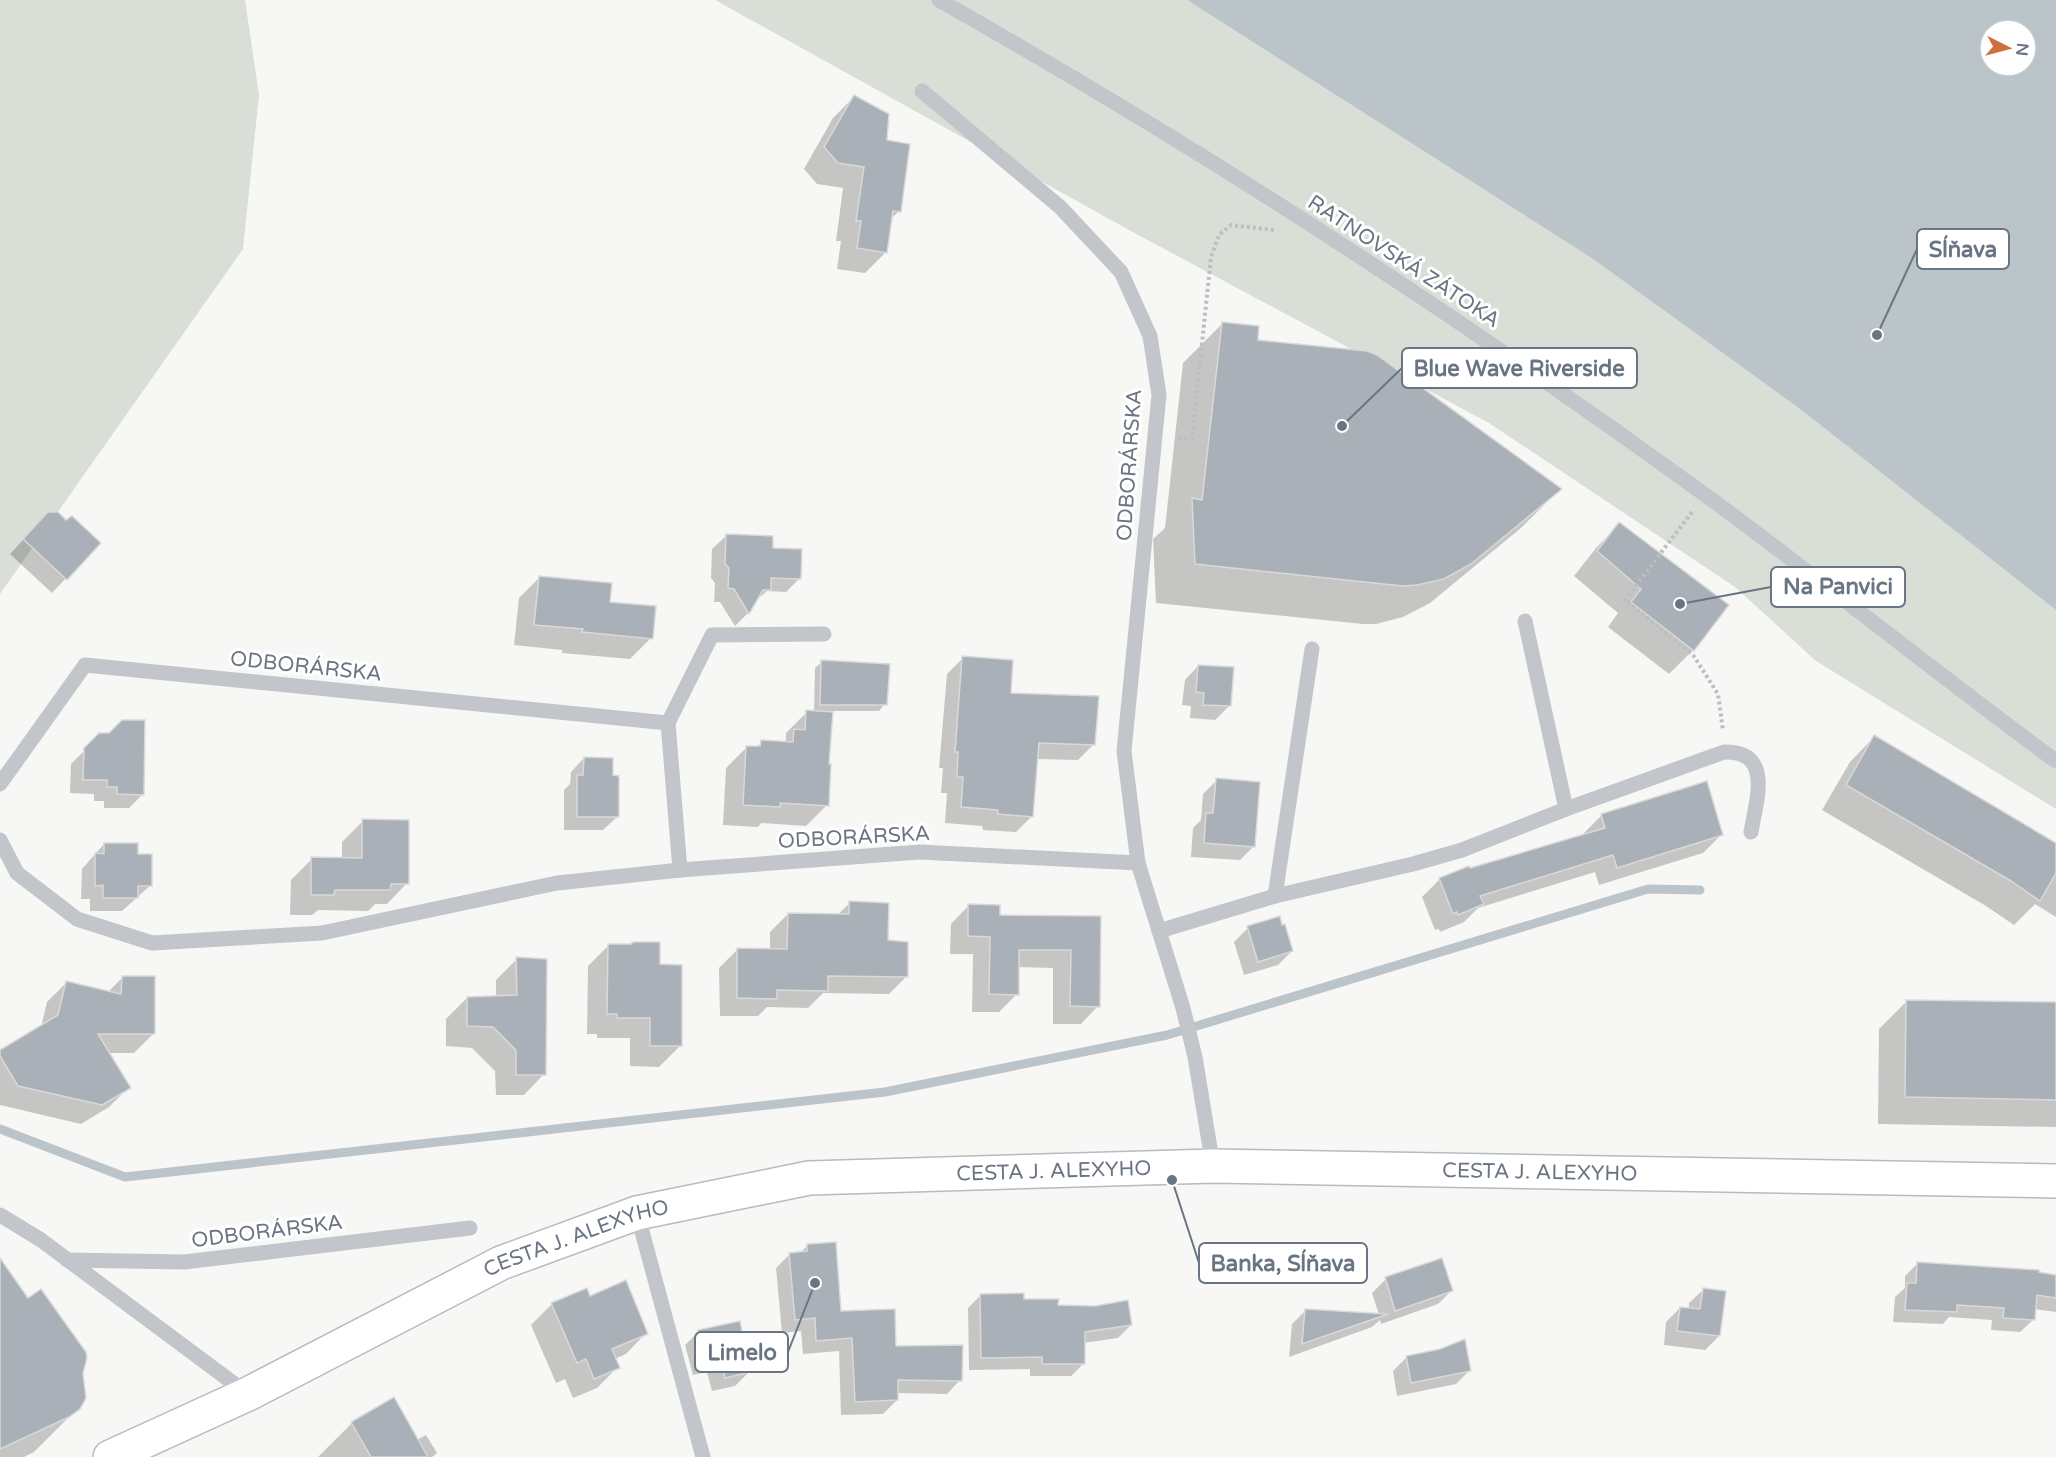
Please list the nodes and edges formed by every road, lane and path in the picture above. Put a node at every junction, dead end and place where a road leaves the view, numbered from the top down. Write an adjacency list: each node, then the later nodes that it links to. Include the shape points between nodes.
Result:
1 (939, 0): 5 (lane, RATNOVSKÁ ZÁTOKA, via 1215,162 1492,343)
2 (922, 91): 4 (lane, ODBORÁRSKA, via 1060,207 1121,272 1150,336 1159,395)
3 (1275, 231): 4 (path, via 1231,225 1219,235 1211,256 1192,439)
4 (1155, 436): 16 (lane, ODBORÁRSKA, via 1124,751)
5 (1705, 495): 10 (path, via 1626,600 1693,655 1718,694); 11 (lane, RATNOVSKÁ ZÁTOKA)
6 (1525, 621): 13 (lane)
7 (824, 634): 9 (lane, via 712,635)
8 (1312, 649): 18 (lane)
9 (668, 723): 12 (lane, ODBORÁRSKA, via 85,665); 17 (lane)
10 (1726, 752): 13 (lane); 14 (lane, via 1738,752 1757,768 1760,779)
11 (2056, 761)
12 (0, 784)
13 (1566, 809): 18 (lane, via 1413,864)
14 (1752, 832)
15 (0, 840): 17 (lane, ODBORÁRSKA, via 17,873 77,919 152,943 322,933 557,883)
16 (1138, 863): 17 (lane, ODBORÁRSKA, via 920,852); 19 (lane, ODBORÁRSKA)
17 (680, 870)
18 (1275, 896): 19 (lane)
19 (1159, 931): 20 (lane, ODBORÁRSKA, via 1195,1057)
20 (1213, 1166): 21 (main road, CESTA J. ALEXYHO); 22 (main road, CESTA J. ALEXYHO, via 810,1178)
21 (2056, 1182)
22 (637, 1213): 26 (main road, CESTA J. ALEXYHO, via 501,1263); 28 (lane)
23 (0, 1215): 25 (lane)
24 (470, 1228): 25 (lane, ODBORÁRSKA, via 184,1262)
25 (68, 1260): 26 (lane)
26 (248, 1394): 27 (main road, CESTA J. ALEXYHO)
27 (110, 1457)
28 (703, 1457)

